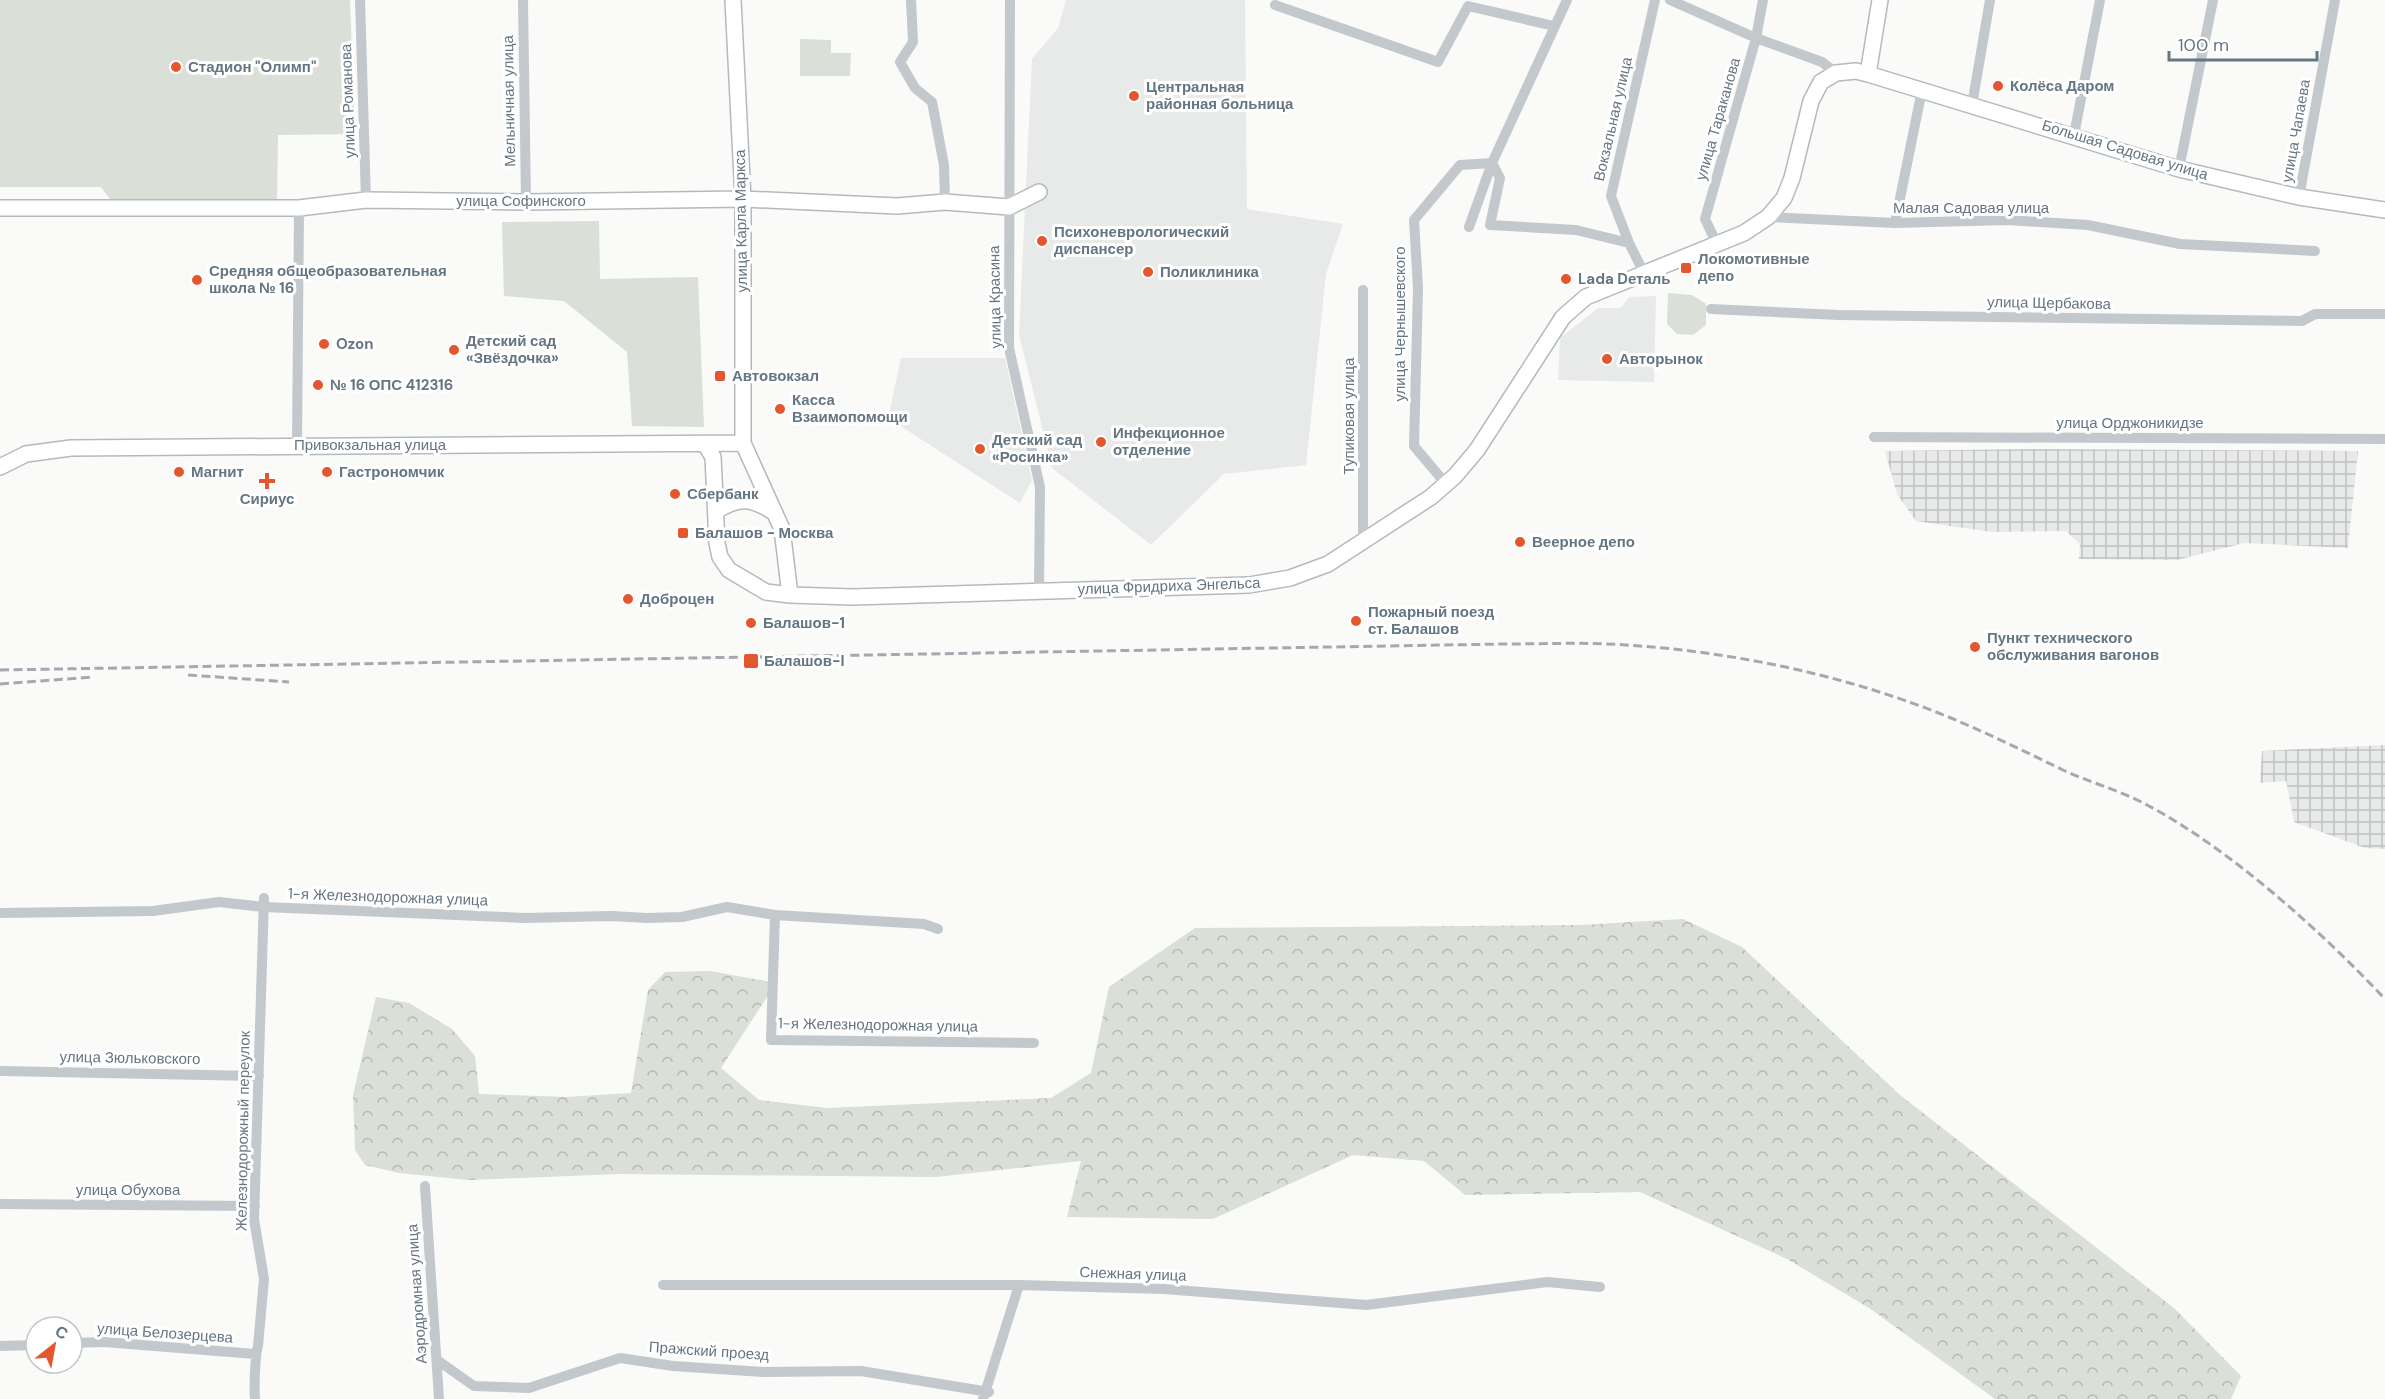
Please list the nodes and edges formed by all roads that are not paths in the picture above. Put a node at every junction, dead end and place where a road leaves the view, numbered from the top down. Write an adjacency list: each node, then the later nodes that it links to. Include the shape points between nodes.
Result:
1 (360, 0): 27 (street, улица Романова)
2 (523, 0): 29 (street, Мельничная улица)
3 (732, 0): 28 (main road, улица Карла Маркса)
4 (911, 0): 30 (street, via 913,42 900,62 915,88 932,102 944,165)
5 (1011, 0): 31 (street, улица Красина)
6 (1567, 0): 16 (street)
7 (1655, 0): 38 (street, Вокзальная улица, via 1611,196)
8 (1670, 0): 17 (street)
9 (1763, 0): 17 (street, улица Тараканова)
10 (1880, 0): 19 (main road)
11 (1990, 0): 21 (street)
12 (2100, 0): 22 (street)
13 (2213, 0): 24 (street)
14 (2335, 0): 26 (street, улица Чапаева)
15 (1275, 5): 16 (street, via 1438,62 1468,6)
16 (1554, 26): 23 (street)
17 (1756, 38): 18 (street, via 1822,62); 39 (street, улица Тараканова, via 1706,219)
18 (1836, 73): 19 (main road, Большая Садовая улица); 35 (main road, улица Фридриха Энгельса, via 1821,82 1811,101 1792,178 1784,198)
19 (1868, 74): 20 (main road, Большая Садовая улица)
20 (1922, 90): 21 (main road, Большая Садовая улица); 36 (street)
21 (1972, 105): 22 (main road, Большая Садовая улица)
22 (2074, 135): 24 (main road, Большая Садовая улица)
23 (1492, 163): 37 (street); 38 (street, via 1500,178 1491,225 1576,230); 51 (street, улица Чернышевского, via 1460,165 1414,220 1418,288 1414,446)
24 (2179, 169): 26 (main road, Большая Садовая улица)
25 (1039, 192): 31 (main road)
26 (2299, 197): 34 (main road, Большая Садовая улица)
27 (366, 200): 29 (main road, улица Софинского); 33 (main road, улица Софинского)
28 (743, 200): 29 (main road, улица Софинского); 30 (main road, улица Софинского, via 897,206); 47 (main road, улица Карла Маркса)
29 (526, 202)
30 (945, 202): 31 (main road, улица Софинского)
31 (1009, 207): 55 (street, улица Красина, via 1009,348 1040,487)
32 (0, 208): 33 (main road, улица Софинского)
33 (299, 208): 49 (street)
34 (2385, 210)
35 (1768, 216): 36 (street, Малая Садовая улица); 39 (main road, улица Фридриха Энгельса, via 1744,233)
36 (1895, 223): 40 (street, Малая Садовая улица, via 2007,220 2088,225 2181,244)
37 (1469, 227)
38 (1629, 243): 41 (street, Вокзальная улица)
39 (1716, 244): 41 (main road, улица Фридриха Энгельса)
40 (2316, 251)
41 (1644, 273): 51 (main road, улица Фридриха Энгельса, via 1586,297 1563,317 1477,450)
42 (1363, 290): 54 (street, Тупиковая улица)
43 (1712, 309): 44 (street, улица Щербакова, via 1839,315 2279,321 2302,321 2315,314)
44 (2385, 314)
45 (1874, 438): 46 (street, улица Орджоникидзе)
46 (2385, 439)
47 (743, 442): 48 (main road, Привокзальная улица); 53 (main road)
48 (705, 444): 49 (main road, Привокзальная улица); 52 (main road, улица Фридриха Энгельса, via 713,458)
49 (297, 445): 50 (main road, Привокзальная улица, via 71,448 26,454)
50 (0, 466)
51 (1446, 484): 54 (main road, улица Фридриха Энгельса)
52 (716, 511): 53 (main road, via 733,501 758,502); 56 (main road, улица Фридриха Энгельса, via 720,557 729,570 766,592)
53 (774, 513): 56 (main road, via 782,529)
54 (1363, 542): 55 (main road, улица Фридриха Энгельса, via 1328,564 1290,578 1249,585)
55 (1039, 591): 56 (main road, улица Фридриха Энгельса, via 853,597)
56 (790, 595)
57 (264, 903): 58 (street, 1-я Железнодорожная улица, via 219,902 153,911); 59 (street, 1-я Железнодорожная улица, via 525,918 682,917 727,907); 63 (street, Железнодорожный переулок)
58 (0, 913)
59 (775, 915): 60 (street, 1-я Железнодорожная улица, via 924,924); 61 (street, 1-я Железнодорожная улица, via 771,1040)
60 (938, 929)
61 (1034, 1042)
62 (0, 1071): 63 (street, улица Зюльковского)
63 (259, 1076): 66 (street, Железнодорожный переулок)
64 (425, 1186): 74 (street, Аэродромная улица)
65 (0, 1204): 66 (street, улица Обухова)
66 (255, 1206): 73 (street, Железнодорожный переулок, via 256,1245 264,1279)
67 (1019, 1285): 68 (street, Снежная улица); 69 (street, Снежная улица, via 1164,1289 1366,1305 1547,1282); 75 (street)
68 (663, 1286)
69 (1600, 1287)
70 (84, 1343): 73 (street, улица Белозерцева)
71 (24, 1345): 72 (street)
72 (0, 1346)
73 (255, 1354): 76 (street, Железнодорожный переулок)
74 (437, 1360): 75 (street, Пражский проезд, via 474,1386 529,1388 620,1358 752,1371 861,1371); 77 (street, Аэродромная улица)
75 (986, 1394)
76 (255, 1399)
77 (439, 1399)

